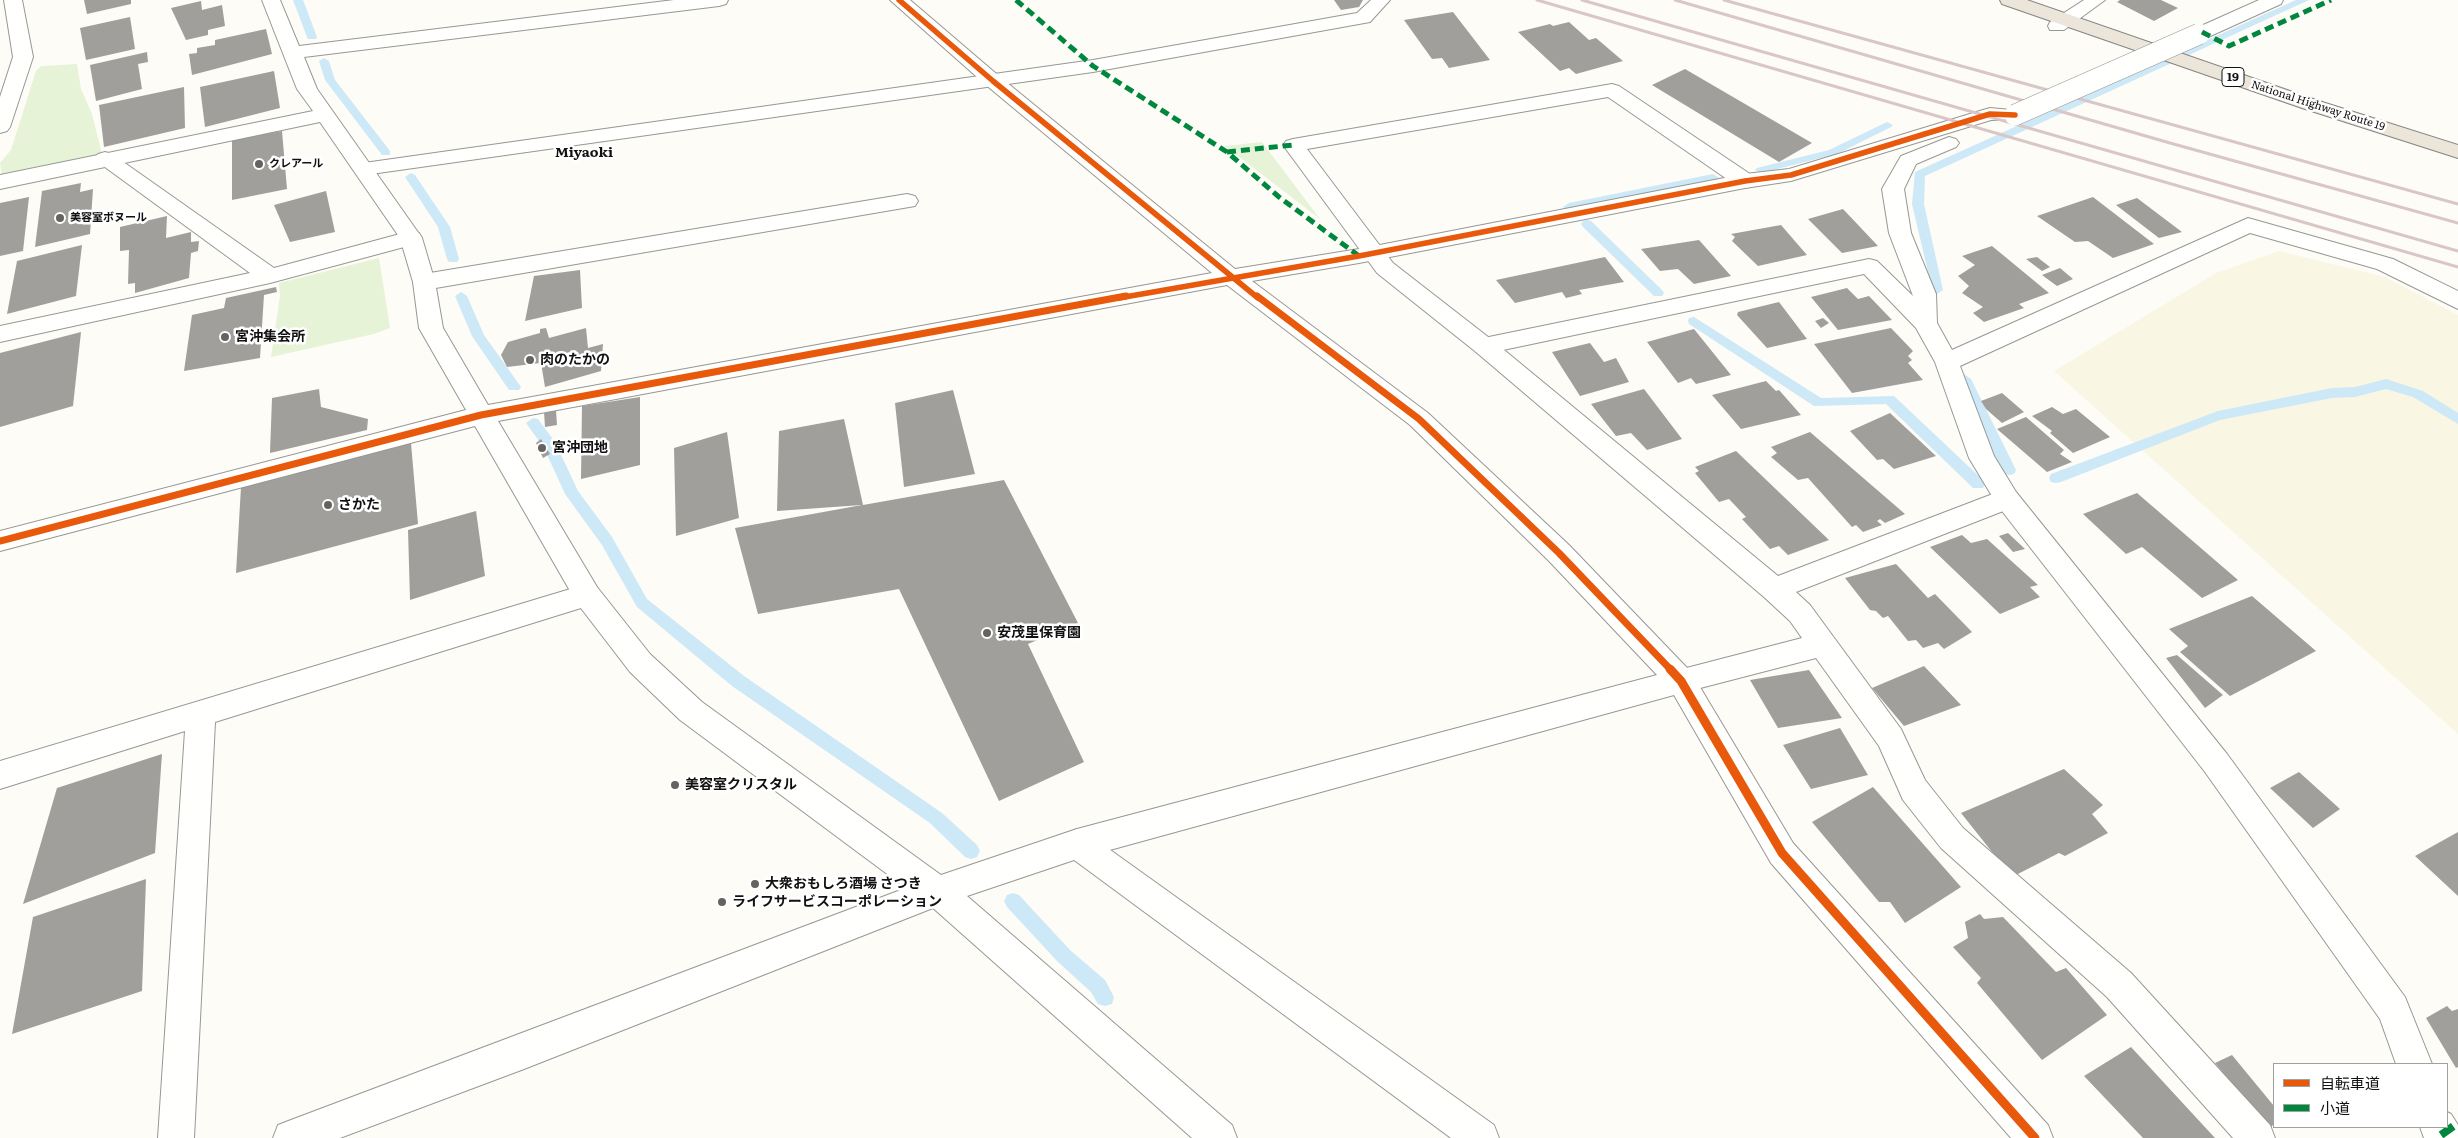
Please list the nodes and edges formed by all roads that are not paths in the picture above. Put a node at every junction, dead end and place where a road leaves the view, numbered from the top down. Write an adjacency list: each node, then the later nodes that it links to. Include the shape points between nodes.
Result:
1 (13, 0): 14 (street, via 23,57)
2 (270, 0): 10 (street)
3 (719, 0): 10 (street)
4 (899, 0): 11 (street)
5 (1381, 0): 11 (street, via 1363,18)
6 (2009, 0): 9 (highway, National Highway Route 19 / 19)
7 (2096, 0): 9 (street)
8 (2274, 0): 13 (street, bridge)
9 (2062, 23): 15 (highway, National Highway Route 19 / 19)
10 (292, 54): 12 (street, via 307,89)
11 (992, 81): 17 (street); 24 (street)
12 (325, 115): 16 (street); 17 (street)
13 (2015, 115): 18 (street, via 1990,114 1791,175); 27 (street, via 1908,160 1893,189 1900,232 1924,294)
14 (0, 127)
15 (2458, 152)
16 (105, 158): 19 (street); 23 (street)
17 (364, 169): 21 (street)
18 (1745, 181): 22 (street); 22 (street, via 1612,90 1293,144)
19 (0, 182)
20 (907, 201): 25 (street)
21 (412, 238): 23 (street); 25 (street)
22 (1373, 253): 24 (street); 29 (street, via 1386,268)
23 (270, 276): 28 (street)
24 (1231, 277): 31 (street); 37 (street, via 1419,419 1559,553)
25 (424, 282): 31 (street, via 431,328)
26 (2458, 301): 30 (street, via 2385,264 2248,225)
27 (1924, 323): 29 (street, via 1869,266); 30 (street)
28 (0, 334)
29 (1484, 346): 34 (street)
30 (1947, 362): 32 (street, via 1982,458)
31 (481, 414): 33 (street); 35 (street)
32 (2007, 499): 34 (street); 42 (street, via 2245,803 2393,1009)
33 (0, 541)
34 (1774, 589): 36 (street, via 1800,613)
35 (587, 595): 38 (street); 41 (street, via 640,663 691,711)
36 (1823, 644): 37 (street); 48 (street, via 1890,738 1914,790 1952,838 2119,985)
37 (1681, 681): 40 (street); 47 (street, via 1782,853)
38 (201, 712): 39 (street); 43 (street)
39 (0, 775)
40 (1077, 844): 41 (street); 46 (street)
41 (937, 891): 44 (street); 45 (street)
42 (2414, 1063)
43 (176, 1138)
44 (291, 1138)
45 (1218, 1138)
46 (1481, 1138)
47 (2035, 1138)
48 (2257, 1138)

